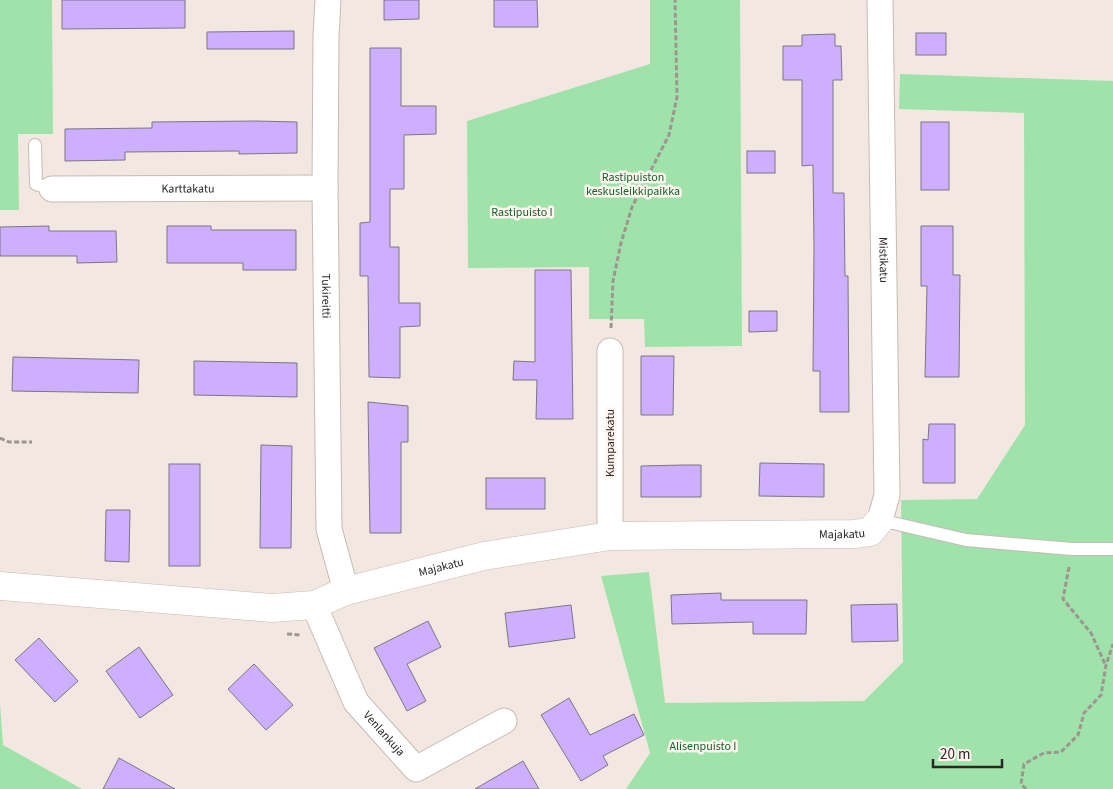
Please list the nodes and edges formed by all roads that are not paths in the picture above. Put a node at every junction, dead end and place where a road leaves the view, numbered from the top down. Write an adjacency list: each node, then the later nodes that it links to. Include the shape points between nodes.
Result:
1 (328, 0): 5 (street, Tukireitti)
2 (880, 0): 7 (street, Mistikatu, via 887,495)
3 (35, 145): 4 (lane, via 36,184)
4 (52, 188): 5 (street, Karttakatu)
5 (325, 188): 11 (street, Tukireitti, via 329,529)
6 (610, 351): 8 (street, Kumparekatu)
7 (880, 520): 8 (street, Majakatu, via 870,532 854,534); 9 (lane, via 966,540 1072,549)
8 (610, 536): 11 (street, Majakatu, via 484,556)
9 (1113, 549)
10 (0, 586): 12 (street, Majakatu, via 272,608)
11 (346, 591): 12 (street, Majakatu)
12 (314, 605): 13 (street, Venlankuja, via 356,702 416,769)
13 (504, 721)

